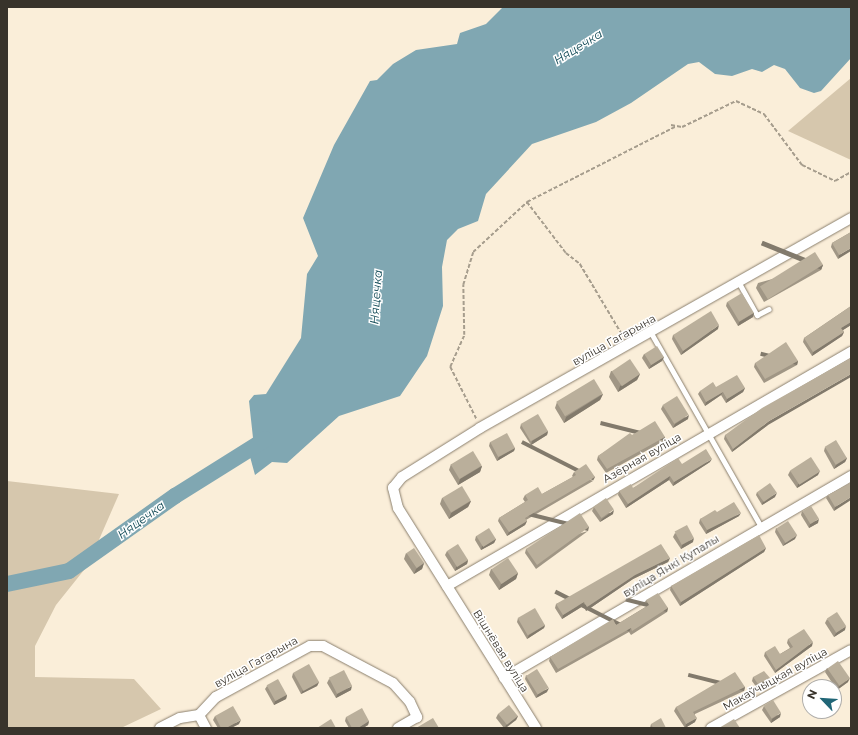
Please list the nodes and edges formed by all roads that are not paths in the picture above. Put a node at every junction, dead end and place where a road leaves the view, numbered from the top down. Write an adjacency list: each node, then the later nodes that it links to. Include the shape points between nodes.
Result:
1 (851, 218): 2 (street, вуліца Гагарына)
2 (739, 283): 3 (lane, via 757,315); 4 (street, вуліца Гагарына)
3 (769, 309)
4 (651, 333): 6 (lane); 8 (street, вуліца Гагарына, via 480,428 402,477)
5 (851, 352): 6 (street, Азёрная вуліца)
6 (708, 433): 9 (lane); 10 (street, Азёрная вуліца)
7 (851, 476): 9 (street, вуліца Янкі Купалы)
8 (393, 488): 10 (street, Вішнёвая вуліца, via 398,508)
9 (761, 527): 12 (street, вуліца Янкі Купалы)
10 (447, 586): 12 (street, Вішнёвая вуліца)
11 (851, 650): 18 (street, Макаўчыцкая вуліца)
12 (504, 678): 17 (street, Вішнёвая вуліца)
13 (199, 715): 14 (street, via 180,718); 15 (street); 16 (street, вуліца Гагарына, via 216,697 310,646 323,646 393,683 410,702 417,717)
14 (160, 728)
15 (206, 728)
16 (398, 728)
17 (536, 728)
18 (711, 728)

